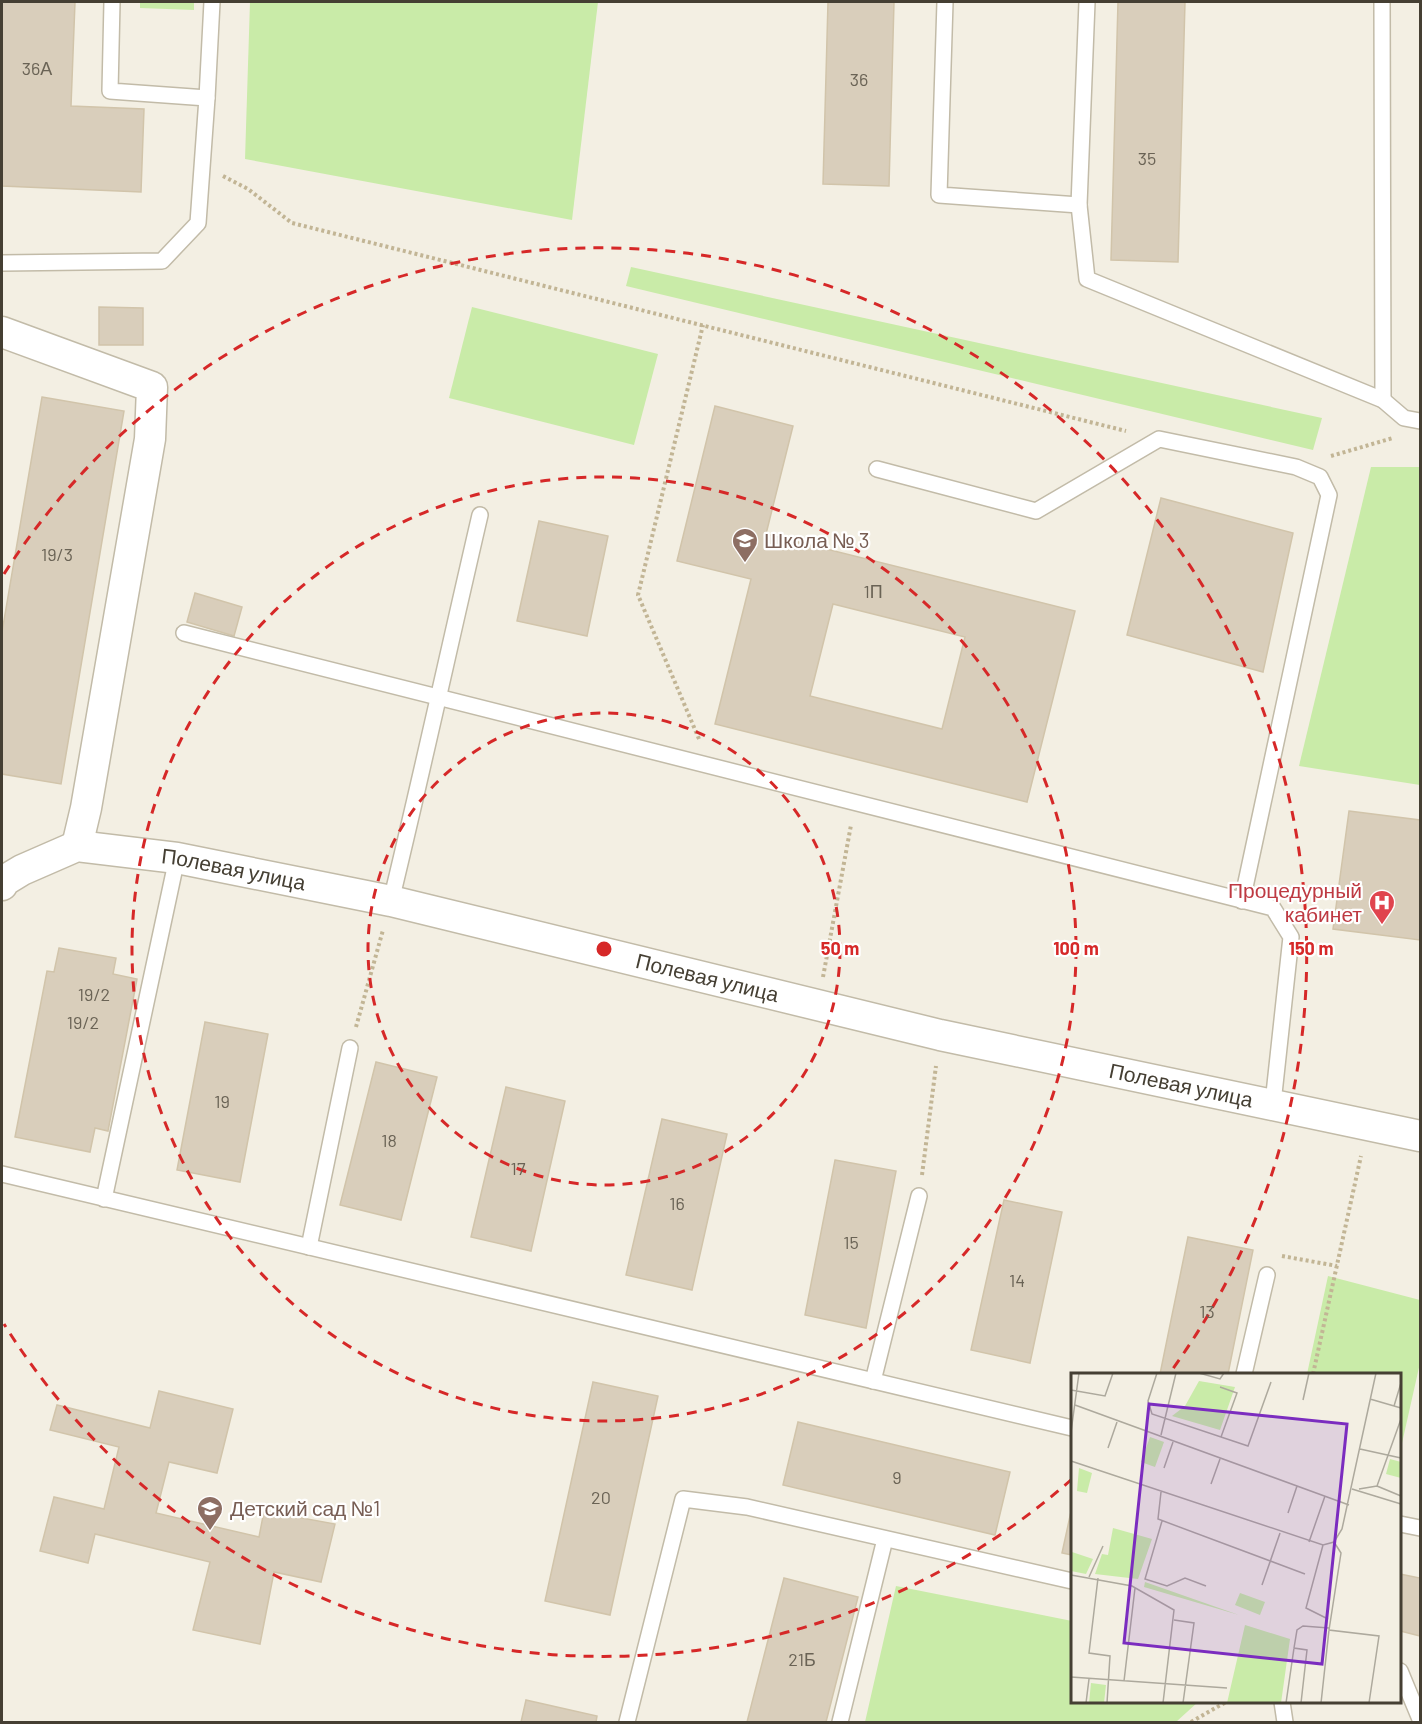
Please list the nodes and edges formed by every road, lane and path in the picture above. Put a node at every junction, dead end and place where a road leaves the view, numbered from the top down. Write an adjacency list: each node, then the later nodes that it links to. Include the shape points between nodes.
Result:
1 (112, 2): 6 (lane, via 110,91)
2 (212, 2): 6 (lane)
3 (945, 2): 8 (lane, via 939,195)
4 (1087, 2): 8 (lane)
5 (1382, 2): 12 (lane)
6 (207, 98): 7 (lane)
7 (202, 164): 9 (lane, via 198,223 162,261); 10 (path, via 248,189 292,223)
8 (1079, 205): 12 (lane, via 1087,279)
9 (2, 263)
10 (703, 325): 15 (path); 21 (path, via 638,595)
11 (2, 332): 23 (street, via 152,387 150,439)
12 (1383, 400): 13 (lane)
13 (1404, 418): 14 (lane); 16 (path, via 1400,436)
14 (1420, 421)
15 (1159, 439): 16 (lane); 17 (lane, via 1036,511)
16 (1296, 467): 27 (lane, via 1320,477 1329,495)
17 (877, 469)
18 (480, 515): 20 (lane)
19 (184, 633): 20 (lane)
20 (437, 697): 21 (lane); 26 (lane)
21 (710, 766): 22 (lane)
22 (855, 803): 27 (lane); 28 (path)
23 (77, 846): 24 (street, Полевая улица); 25 (street)
24 (177, 858): 26 (street, Полевая улица); 36 (lane)
25 (2, 881)
26 (391, 901): 28 (street, Полевая улица); 30 (path)
27 (1242, 901): 31 (lane, via 1274,908 1291,937)
28 (818, 1004): 29 (street, Полевая улица)
29 (940, 1035): 31 (street, Полевая улица); 35 (path)
30 (350, 1048): 37 (lane)
31 (1273, 1103): 32 (street, Полевая улица)
32 (1368, 1124): 33 (street, Полевая улица); 38 (path)
33 (1420, 1136)
34 (2, 1174): 36 (lane)
35 (919, 1196): 42 (lane)
36 (104, 1199): 37 (lane)
37 (309, 1247): 42 (lane)
38 (1337, 1266): 39 (path, via 1271,1254); 41 (path)
39 (1267, 1275): 40 (lane)
40 (1244, 1373)
41 (1313, 1373)
42 (873, 1381): 43 (lane)
43 (1071, 1428)
44 (1401, 1524): 45 (lane)
45 (1420, 1528)
46 (885, 1539): 47 (lane); 52 (lane, via 747,1507 683,1499); 53 (lane)
47 (1071, 1581)
48 (1401, 1673): 51 (lane)
49 (1223, 1703): 54 (path)
50 (1282, 1703): 55 (lane)
51 (1420, 1719)
52 (627, 1722)
53 (840, 1722)
54 (1191, 1722)
55 (1285, 1722)

